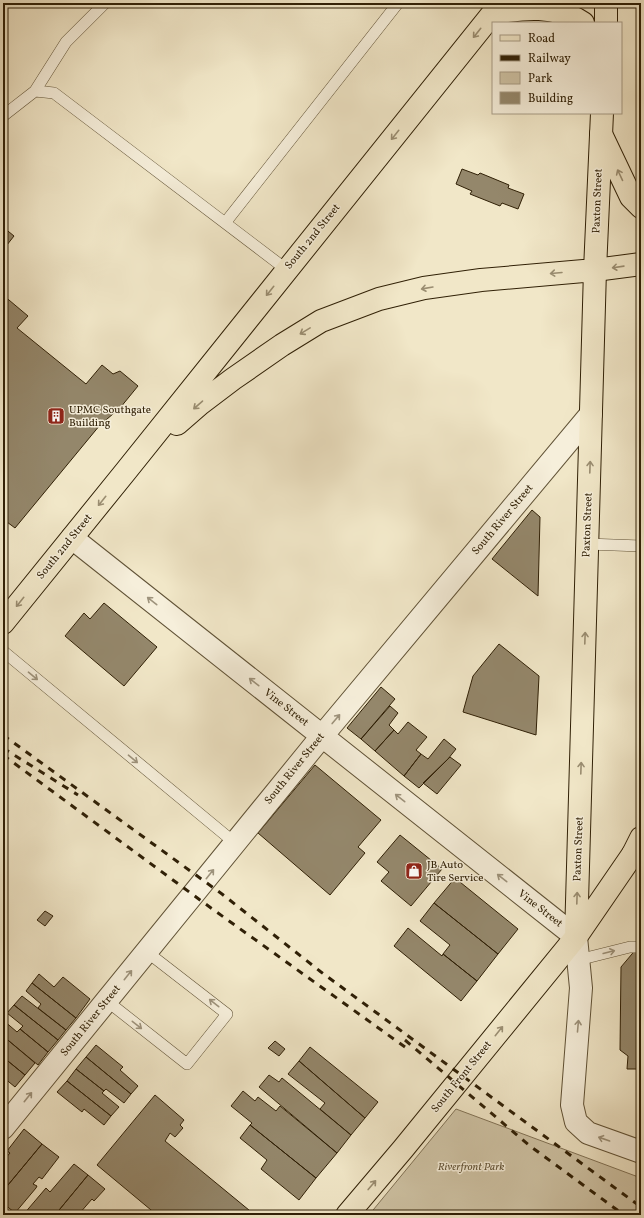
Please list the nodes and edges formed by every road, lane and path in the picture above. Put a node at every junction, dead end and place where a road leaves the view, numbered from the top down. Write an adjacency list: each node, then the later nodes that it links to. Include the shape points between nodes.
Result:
1 (105, 3): 7 (lane, via 66,42)
2 (398, 3): 11 (lane)
3 (606, 3): 6 (main road)
4 (497, 8): 5 (main road, via 538,8 556,11); 13 (main road, South 2nd Street, one-way to 13)
5 (581, 22)
6 (606, 22)
7 (35, 91): 8 (lane); 11 (lane, via 54,93)
8 (3, 116)
9 (601, 123): 10 (main road, one-way to 9, via 631,198); 14 (main road, Paxton Street)
10 (641, 207)
11 (225, 223): 13 (lane)
12 (641, 264): 14 (main road, South 2nd Street, one-way to 14)
13 (287, 270): 16 (main road, South 2nd Street, one-way to 16)
14 (595, 270): 15 (main road, Paxton Street); 16 (main road, South 2nd Street, one-way to 16, via 424,288 379,299 321,321 276,349 205,400)
15 (591, 414): 18 (main road, Paxton Street, one-way to 15); 22 (street, South River Street, one-way to 15)
16 (126, 471): 17 (main road, South 2nd Street, one-way to 17)
17 (72, 538): 20 (main road, South 2nd Street, one-way to 20); 22 (street, Vine Street, one-way to 17)
18 (587, 544): 19 (lane); 25 (main road, Paxton Street, one-way to 18)
19 (641, 546)
20 (3, 623)
21 (3, 651): 23 (lane, one-way to 23)
22 (322, 736): 23 (street, South River Street); 25 (street, Vine Street, one-way to 22)
23 (235, 843): 27 (street, South River Street, one-way to 23)
24 (638, 847): 25 (main road, South Front Street)
25 (576, 937): 28 (street); 32 (main road, South Front Street, one-way to 25)
26 (641, 947): 28 (lane, one-way to 26, via 630,947)
27 (147, 952): 29 (street, South River Street, one-way to 27); 29 (lane, one-way to 27, via 188,1064 227,1014)
28 (578, 960): 31 (street, one-way to 28, via 588,1133 576,1122 572,1105 581,988)
29 (106, 1001): 30 (street, South River Street, one-way to 29)
30 (3, 1128)
31 (641, 1152)
32 (347, 1215)

